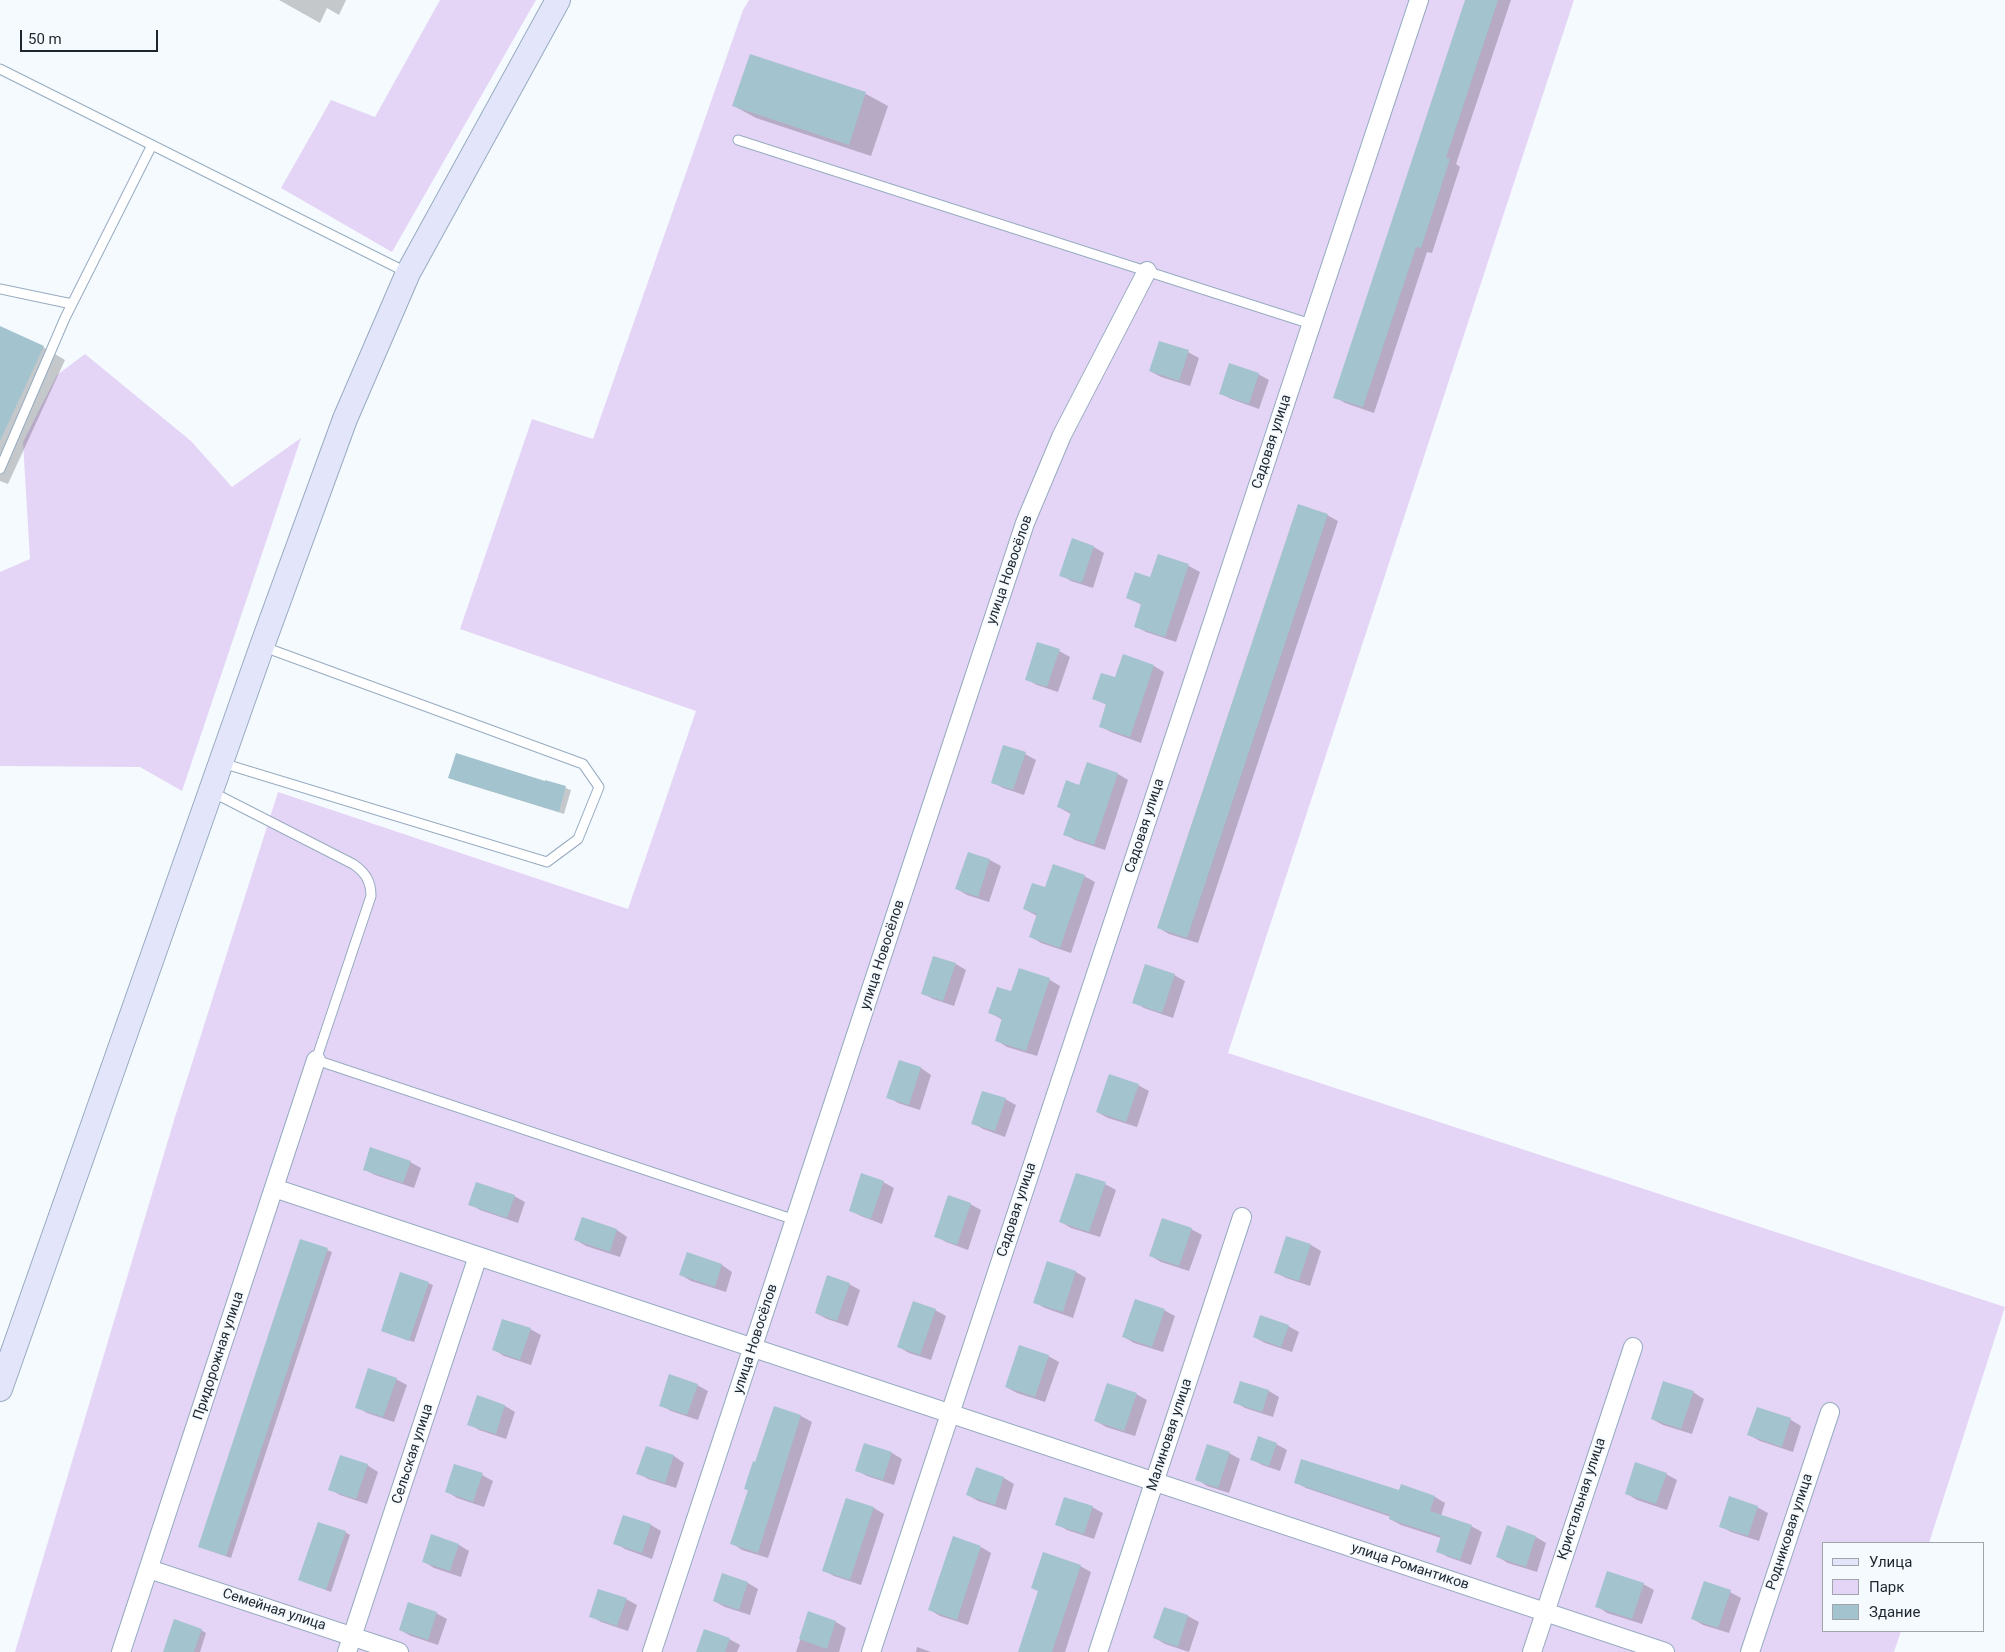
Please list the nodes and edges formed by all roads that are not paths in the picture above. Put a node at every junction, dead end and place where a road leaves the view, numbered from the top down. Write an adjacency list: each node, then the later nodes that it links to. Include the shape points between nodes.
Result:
1 (558, 0): 7 (main road)
2 (1419, 0): 10 (street, Садовая улица)
3 (0, 69): 5 (lane)
4 (738, 140): 6 (lane)
5 (152, 145): 7 (lane); 9 (lane)
6 (1148, 271): 10 (lane); 18 (street, улица Новосёлов, via 1062,435 1025,523)
7 (408, 273): 12 (main road, via 345,419)
8 (0, 289): 9 (lane)
9 (72, 304): 11 (lane)
10 (1311, 324): 24 (street, Садовая улица)
11 (0, 468)
12 (262, 646): 13 (main road); 13 (lane, via 584,764 599,787 578,839 547,862)
13 (222, 763): 14 (main road)
14 (212, 792): 15 (lane, via 353,864 361,869 371,886); 22 (main road)
15 (316, 1060): 16 (street, Придорожная улица); 18 (lane)
16 (274, 1188): 19 (street, улица Романтиков); 26 (street, Придорожная улица)
17 (1242, 1217): 25 (street, Малиновая улица)
18 (795, 1220): 21 (street, улица Новосёлов)
19 (478, 1256): 21 (street, улица Романтиков); 28 (street, Сельская улица)
20 (1633, 1347): 27 (street, Кристальная улица)
21 (753, 1348): 24 (street, улица Романтиков); 31 (street, улица Новосёлов)
22 (0, 1389)
23 (1830, 1412): 36 (street, Родниковая улица)
24 (950, 1413): 25 (street, улица Романтиков); 32 (street, Садовая улица)
25 (1154, 1482): 27 (street, улица Романтиков); 33 (street, Малиновая улица)
26 (149, 1569): 28 (street, Семейная улица); 29 (street, Придорожная улица)
27 (1545, 1612): 34 (street, Кристальная улица); 35 (street, улица Романтиков)
28 (350, 1644): 30 (street, Семейная улица)
29 (121, 1652)
30 (399, 1652)
31 (652, 1652)
32 (871, 1652)
33 (1098, 1652)
34 (1532, 1652)
35 (1665, 1652)
36 (1750, 1652)

